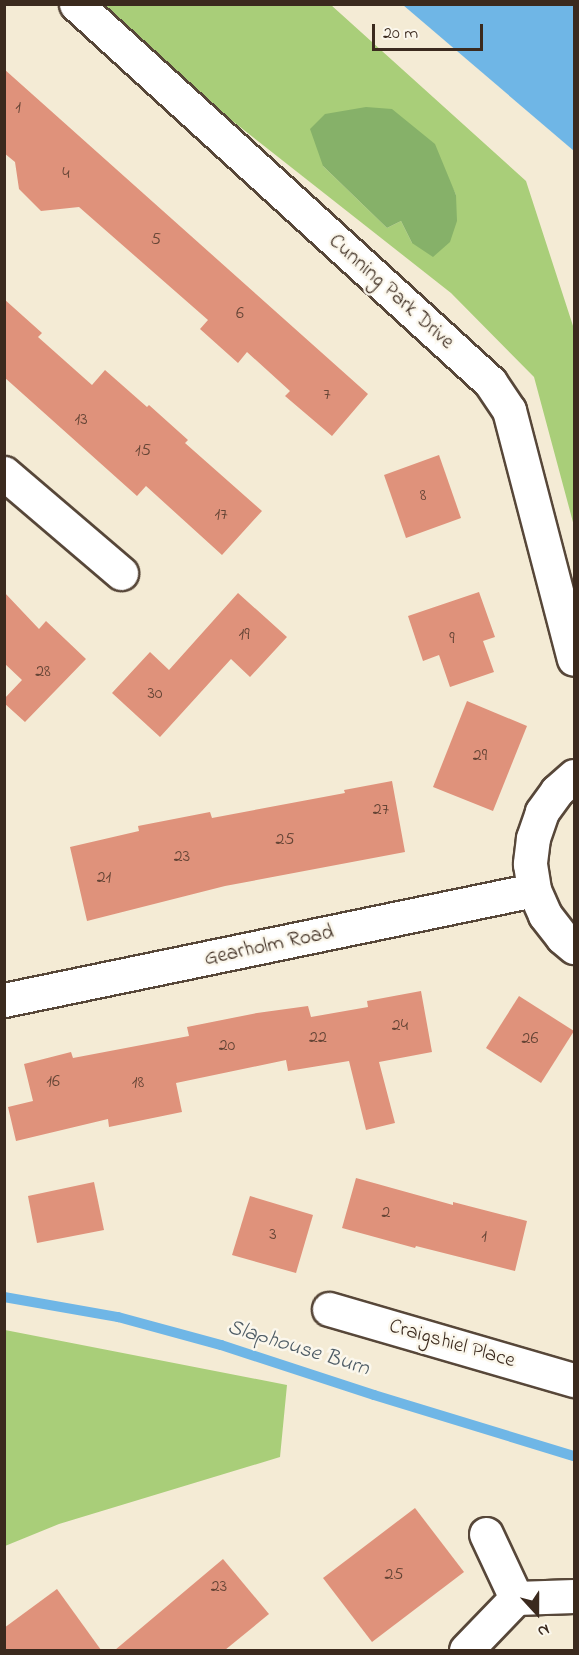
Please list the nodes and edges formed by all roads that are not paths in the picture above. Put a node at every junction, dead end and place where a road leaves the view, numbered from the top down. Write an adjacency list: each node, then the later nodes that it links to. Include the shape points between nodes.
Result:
1 (76, 4): 4 (street, Cunning Park Drive, via 490,382 509,410)
2 (4, 473): 3 (street)
3 (121, 573)
4 (574, 659)
5 (574, 776): 6 (street, via 542,812 530,864)
6 (534, 890): 7 (street, via 545,915); 8 (street, Gearholm Road)
7 (574, 947)
8 (4, 1000)
9 (329, 1309): 10 (street, Craigshiel Place)
10 (574, 1380)
11 (486, 1534): 13 (street)
12 (574, 1596): 13 (street)
13 (516, 1598): 14 (street)
14 (466, 1650)

